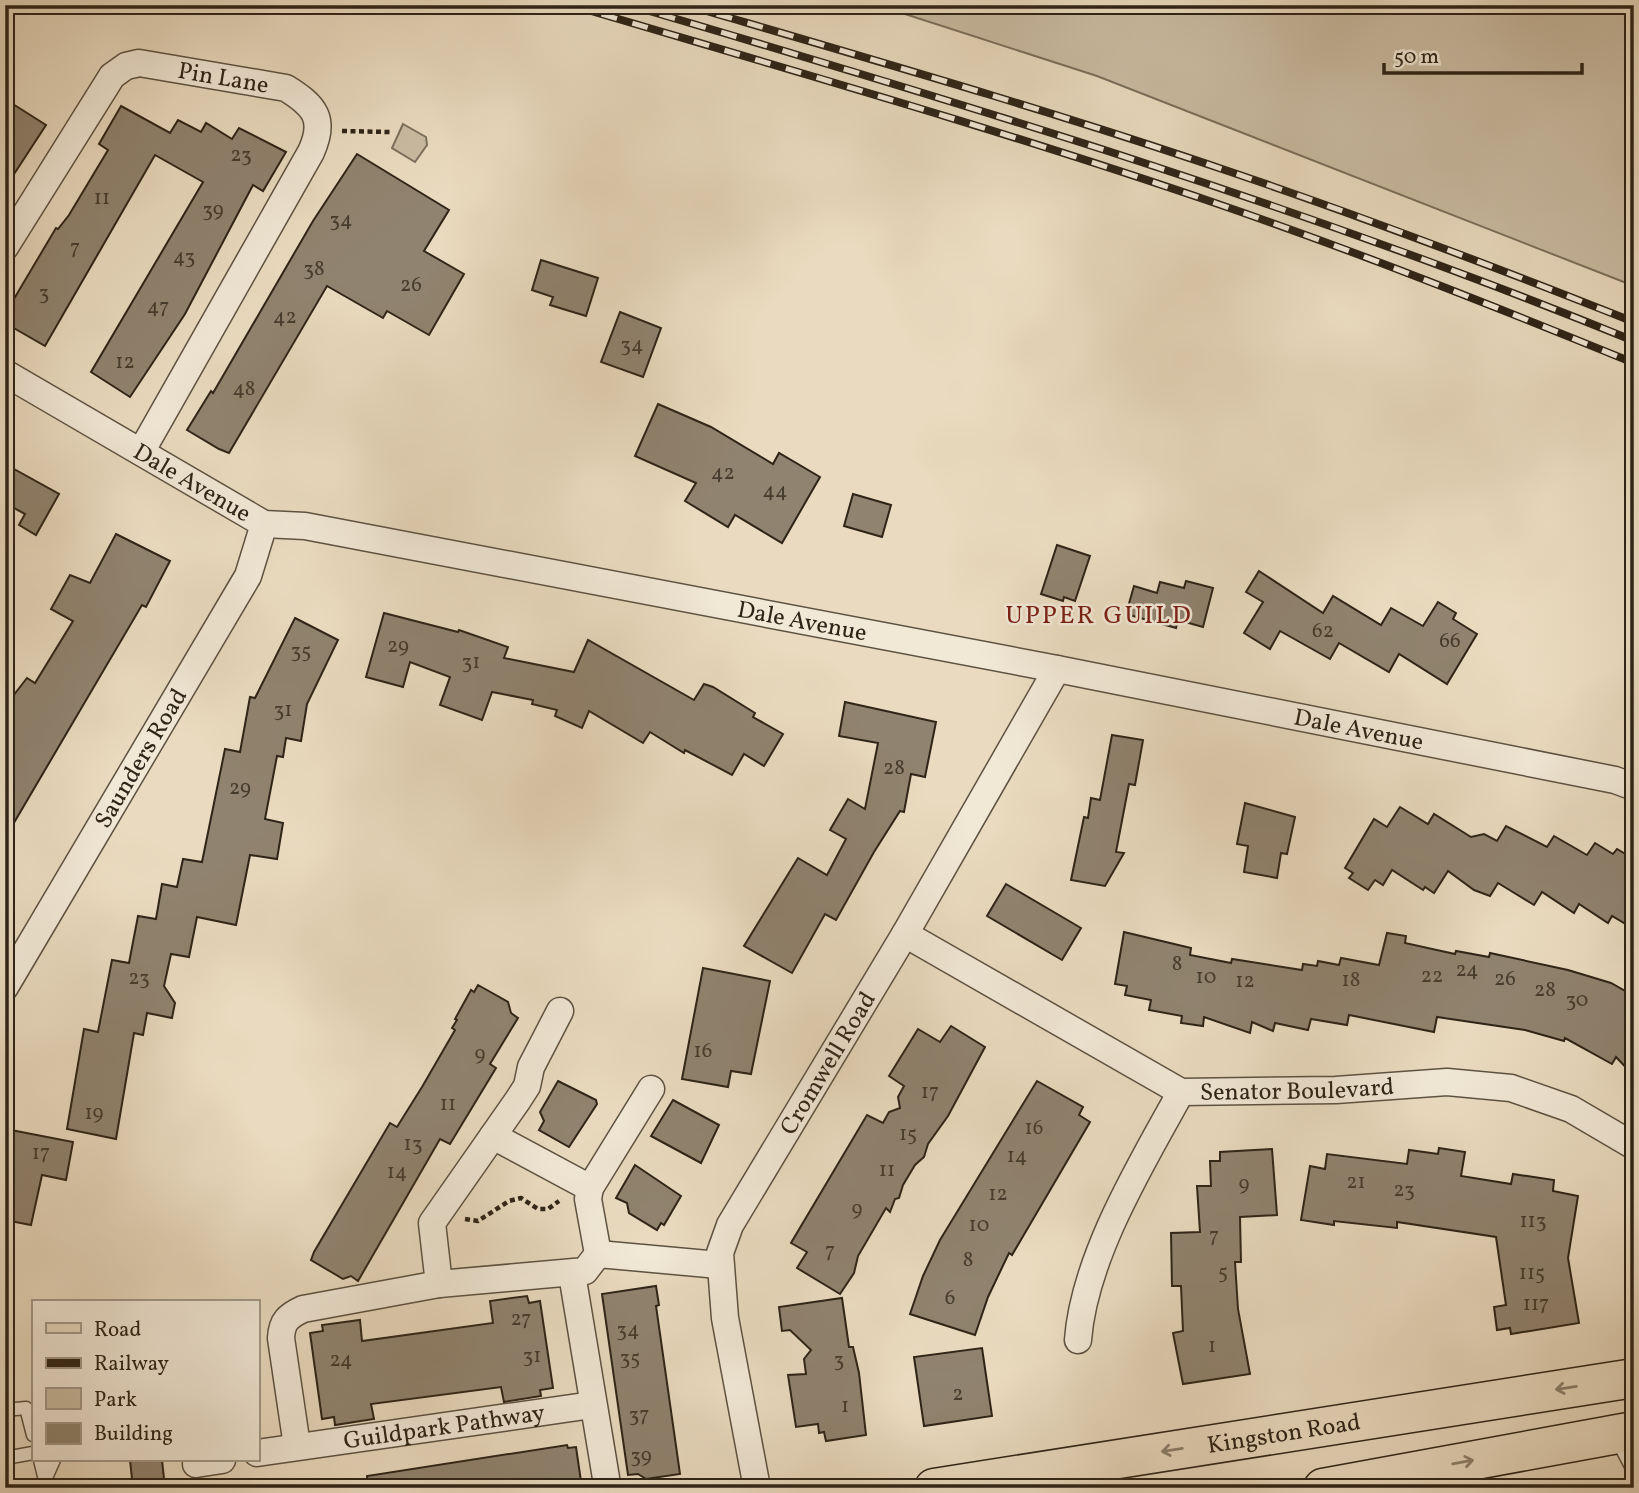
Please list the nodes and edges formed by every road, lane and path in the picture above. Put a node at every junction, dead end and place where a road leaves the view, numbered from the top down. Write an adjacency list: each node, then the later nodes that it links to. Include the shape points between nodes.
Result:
1 (5, 247): 3 (street, Pin Lane, via 112,76 125,66 139,62 286,88 306,101 316,115 319,135 311,152)
2 (5, 373): 3 (street, Dale Avenue)
3 (141, 452): 4 (street, Dale Avenue)
4 (264, 524): 5 (street, Dale Avenue, via 305,526); 8 (street, Saunders Road, via 248,576)
5 (1057, 669): 6 (street, Dale Avenue); 7 (street, Cromwell Road)
6 (1634, 787)
7 (905, 934): 11 (street, Senator Boulevard); 17 (street, Cromwell Road, via 730,1225)
8 (5, 987)
9 (560, 1011): 12 (street, via 531,1067 527,1086)
10 (651, 1089): 14 (street)
11 (1181, 1092): 13 (street, Senator Boulevard, via 1336,1090 1447,1082 1511,1088 1571,1109); 20 (street, via 1098,1253 1080,1311)
12 (493, 1136): 14 (street); 15 (street)
13 (1634, 1146)
14 (589, 1193): 15 (path, via 560,1200 548,1209 538,1209 521,1198 509,1201 478,1222); 16 (street)
15 (444, 1208): 19 (street, via 432,1223)
16 (598, 1254): 17 (street); 18 (street, via 584,1271)
17 (719, 1265): 37 (street, Cromwell Road)
18 (572, 1274): 19 (street); 22 (street)
19 (439, 1284): 26 (street, via 303,1309 288,1317 281,1338)
20 (1078, 1340)
21 (1634, 1378): 38 (main road, Kingston Road, one-way to 38)
22 (592, 1405): 26 (street, Guildpark Pathway); 35 (street)
23 (5, 1410): 24 (lane, via 26,1408)
24 (32, 1432)
25 (1624, 1433): 34 (lane); 39 (main road, one-way to 25)
26 (296, 1446): 28 (street, Guildpark Pathway)
27 (32, 1452): 29 (lane)
28 (259, 1453)
29 (5, 1458)
30 (40, 1462): 36 (lane)
31 (53, 1462): 36 (lane)
32 (209, 1462): 33 (street)
33 (196, 1464)
34 (1634, 1472)
35 (606, 1478)
36 (46, 1484)
37 (757, 1488)
38 (934, 1488)
39 (1323, 1488)

